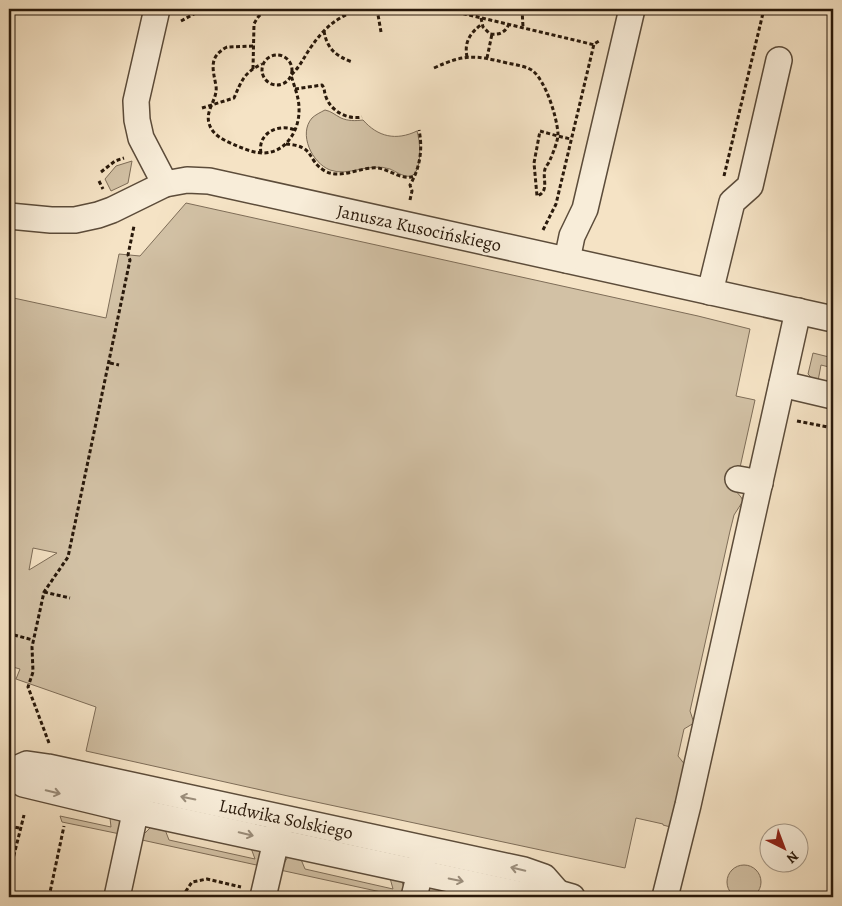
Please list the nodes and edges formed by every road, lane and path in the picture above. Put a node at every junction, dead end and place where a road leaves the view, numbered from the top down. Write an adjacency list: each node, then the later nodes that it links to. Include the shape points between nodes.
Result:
1 (157, 9): 44 (street, via 136,101 141,138)
2 (203, 9): 12 (path)
3 (359, 9): 10 (path)
4 (377, 9): 17 (path)
5 (444, 9): 11 (path)
6 (522, 9): 15 (path)
7 (632, 9): 21 (street)
8 (764, 9): 43 (path)
9 (271, 10): 10 (path); 20 (path, via 256,18)
10 (354, 11): 16 (path, via 335,20)
11 (481, 18): 13 (path); 14 (path)
12 (182, 20)
13 (482, 24): 18 (path); 22 (path, via 466,43)
14 (509, 24): 15 (path); 18 (path, via 504,32)
15 (523, 27): 19 (path)
16 (324, 30): 25 (path, via 334,53); 29 (path)
17 (381, 32)
18 (492, 34): 23 (path)
19 (594, 44): 21 (path); 21 (path); 37 (path)
20 (253, 46): 28 (path); 31 (path, via 227,47 216,57 212,68 216,90)
21 (612, 46): 49 (street, via 585,209 572,236)
22 (467, 57): 23 (path); 27 (path)
23 (487, 58): 36 (path, via 526,68 538,77 551,104)
24 (779, 60): 50 (street, via 750,186 732,202)
25 (352, 62)
26 (263, 64): 28 (path); 29 (path, via 271,56 281,56 289,61); 29 (path, via 263,77 270,84 280,85)
27 (434, 68)
28 (252, 70): 31 (path, via 241,81 234,98)
29 (290, 75): 30 (path)
30 (295, 89): 33 (path, via 322,85 333,108 345,116); 34 (path, via 300,109)
31 (212, 104): 32 (path); 39 (path, via 208,122 215,134 230,143)
32 (202, 108)
33 (362, 117)
34 (295, 130): 38 (path); 39 (path, via 280,127 268,133 261,143)
35 (419, 130): 42 (path, via 421,154)
36 (558, 136): 36 (path, via 540,131 534,163 537,196 545,187 545,169); 37 (path)
37 (571, 139): 48 (path, via 556,204)
38 (286, 144): 39 (path, via 275,151); 42 (path, via 302,146 328,172 350,173 378,168 404,177)
39 (261, 153)
40 (129, 156): 41 (path, via 115,161)
41 (102, 172)
42 (415, 176): 45 (path, via 410,185)
43 (723, 181)
44 (165, 184): 46 (street, Janusza Kusocińskiego, via 112,210 75,220); 49 (street, Janusza Kusocińskiego, via 209,181)
45 (410, 200)
46 (9, 216)
47 (135, 223): 53 (path)
48 (543, 230)
49 (567, 260): 50 (street, Janusza Kusocińskiego)
50 (710, 292): 51 (street, Janusza Kusocińskiego)
51 (798, 311): 52 (street, Janusza Kusocińskiego); 55 (street)
52 (833, 319)
53 (110, 363): 54 (path); 59 (path, via 68,556)
54 (118, 365)
55 (782, 384): 56 (street); 57 (street)
56 (833, 396)
57 (775, 416): 58 (path); 79 (street, via 749,481)
58 (833, 428)
59 (44, 592): 60 (path); 62 (path)
60 (70, 598)
61 (14, 635): 62 (path)
62 (33, 640): 63 (path, via 33,672 28,687)
63 (52, 750)
64 (9, 773): 65 (street, Ludwika Solskiego, via 23,784)
65 (138, 799): 70 (street, Ludwika Solskiego); 76 (street)
66 (24, 814): 69 (path)
67 (9, 826): 69 (path)
68 (64, 826): 75 (path)
69 (19, 828): 72 (path)
70 (279, 830): 71 (street, Ludwika Solskiego); 73 (street)
71 (423, 860): 74 (street, Ludwika Solskiego, via 533,897); 78 (street)
72 (9, 874)
73 (253, 892): 77 (path, via 207,878 192,882)
74 (562, 896)
75 (49, 897)
76 (117, 897)
77 (182, 897)
78 (414, 897)
79 (665, 897)

